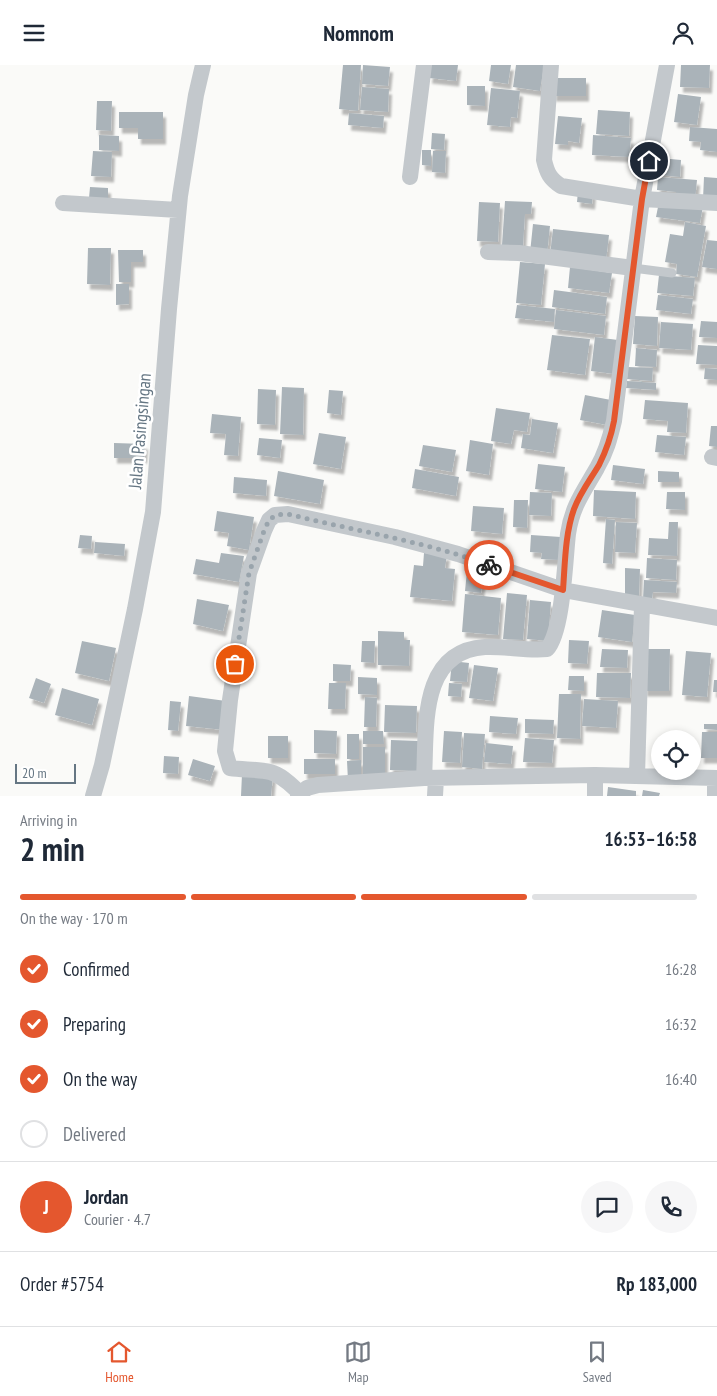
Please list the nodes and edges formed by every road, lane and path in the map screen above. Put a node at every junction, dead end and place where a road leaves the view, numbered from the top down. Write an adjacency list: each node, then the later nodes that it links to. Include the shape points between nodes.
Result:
1 (203, 65): 9 (street, Jalan Pasingsingan)
2 (424, 65): 5 (street)
3 (551, 65): 6 (street, via 544,161 551,180 561,186)
4 (667, 65): 6 (street)
5 (410, 177)
6 (642, 199): 8 (street); 11 (street)
7 (63, 203): 9 (street)
8 (717, 203)
9 (178, 209): 21 (street, Jalan Pasingsingan, via 153,512 136,609)
10 (488, 253): 11 (street, via 519,253)
11 (633, 268): 12 (lane); 13 (street, via 609,445 573,512)
12 (672, 273)
13 (563, 590): 14 (street); 18 (street, via 555,636 547,649 485,647 468,650 452,657 441,669 433,684 429,703); 20 (street, via 458,554 395,537 288,514 276,515 269,520 249,573 225,751 230,768 270,772 285,779)
14 (642, 605): 15 (street); 17 (street)
15 (717, 618)
16 (595, 775): 17 (street); 18 (street); 23 (street)
17 (637, 776): 19 (street)
18 (430, 778): 20 (street, via 318,785); 22 (street)
19 (716, 778): 24 (street)
20 (299, 794)
21 (93, 796)
22 (435, 796)
23 (595, 796)
24 (715, 796)

